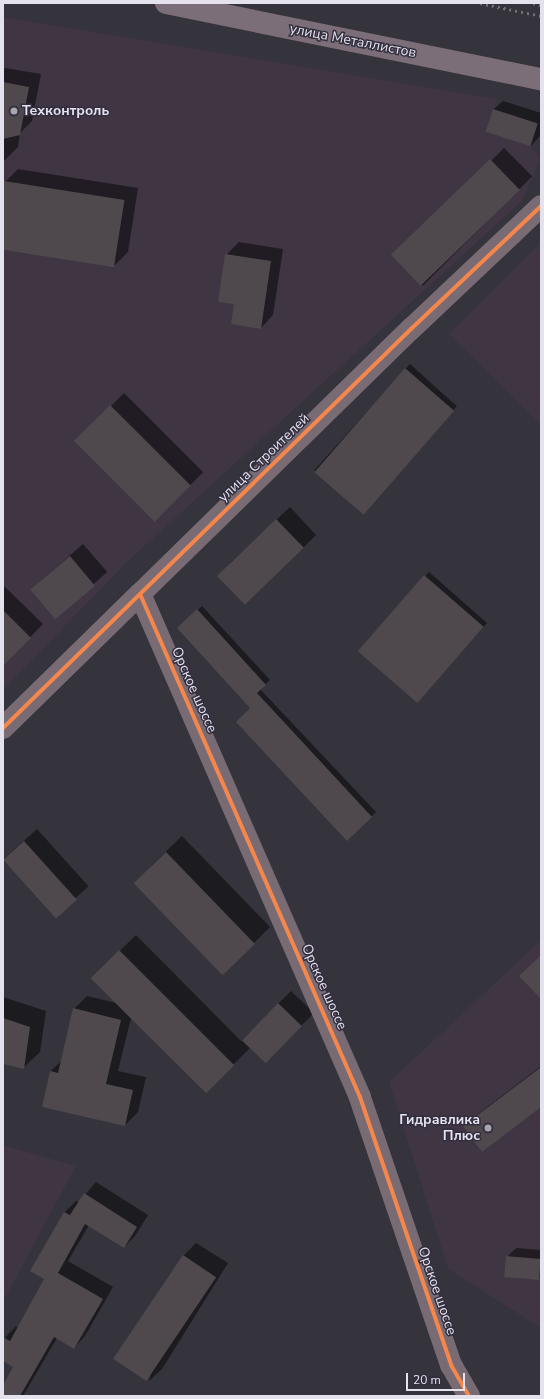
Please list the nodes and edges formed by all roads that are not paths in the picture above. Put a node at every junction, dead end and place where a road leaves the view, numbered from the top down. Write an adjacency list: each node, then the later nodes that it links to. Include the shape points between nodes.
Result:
1 (166, 3): 2 (main road, улица Металлистов)
2 (541, 79)
3 (541, 206): 4 (street, улица Строителей, via 411,329)
4 (140, 594): 5 (street, улица Строителей); 6 (street, Орское шоссе, via 360,1097 451,1365)
5 (3, 728)
6 (469, 1396)

